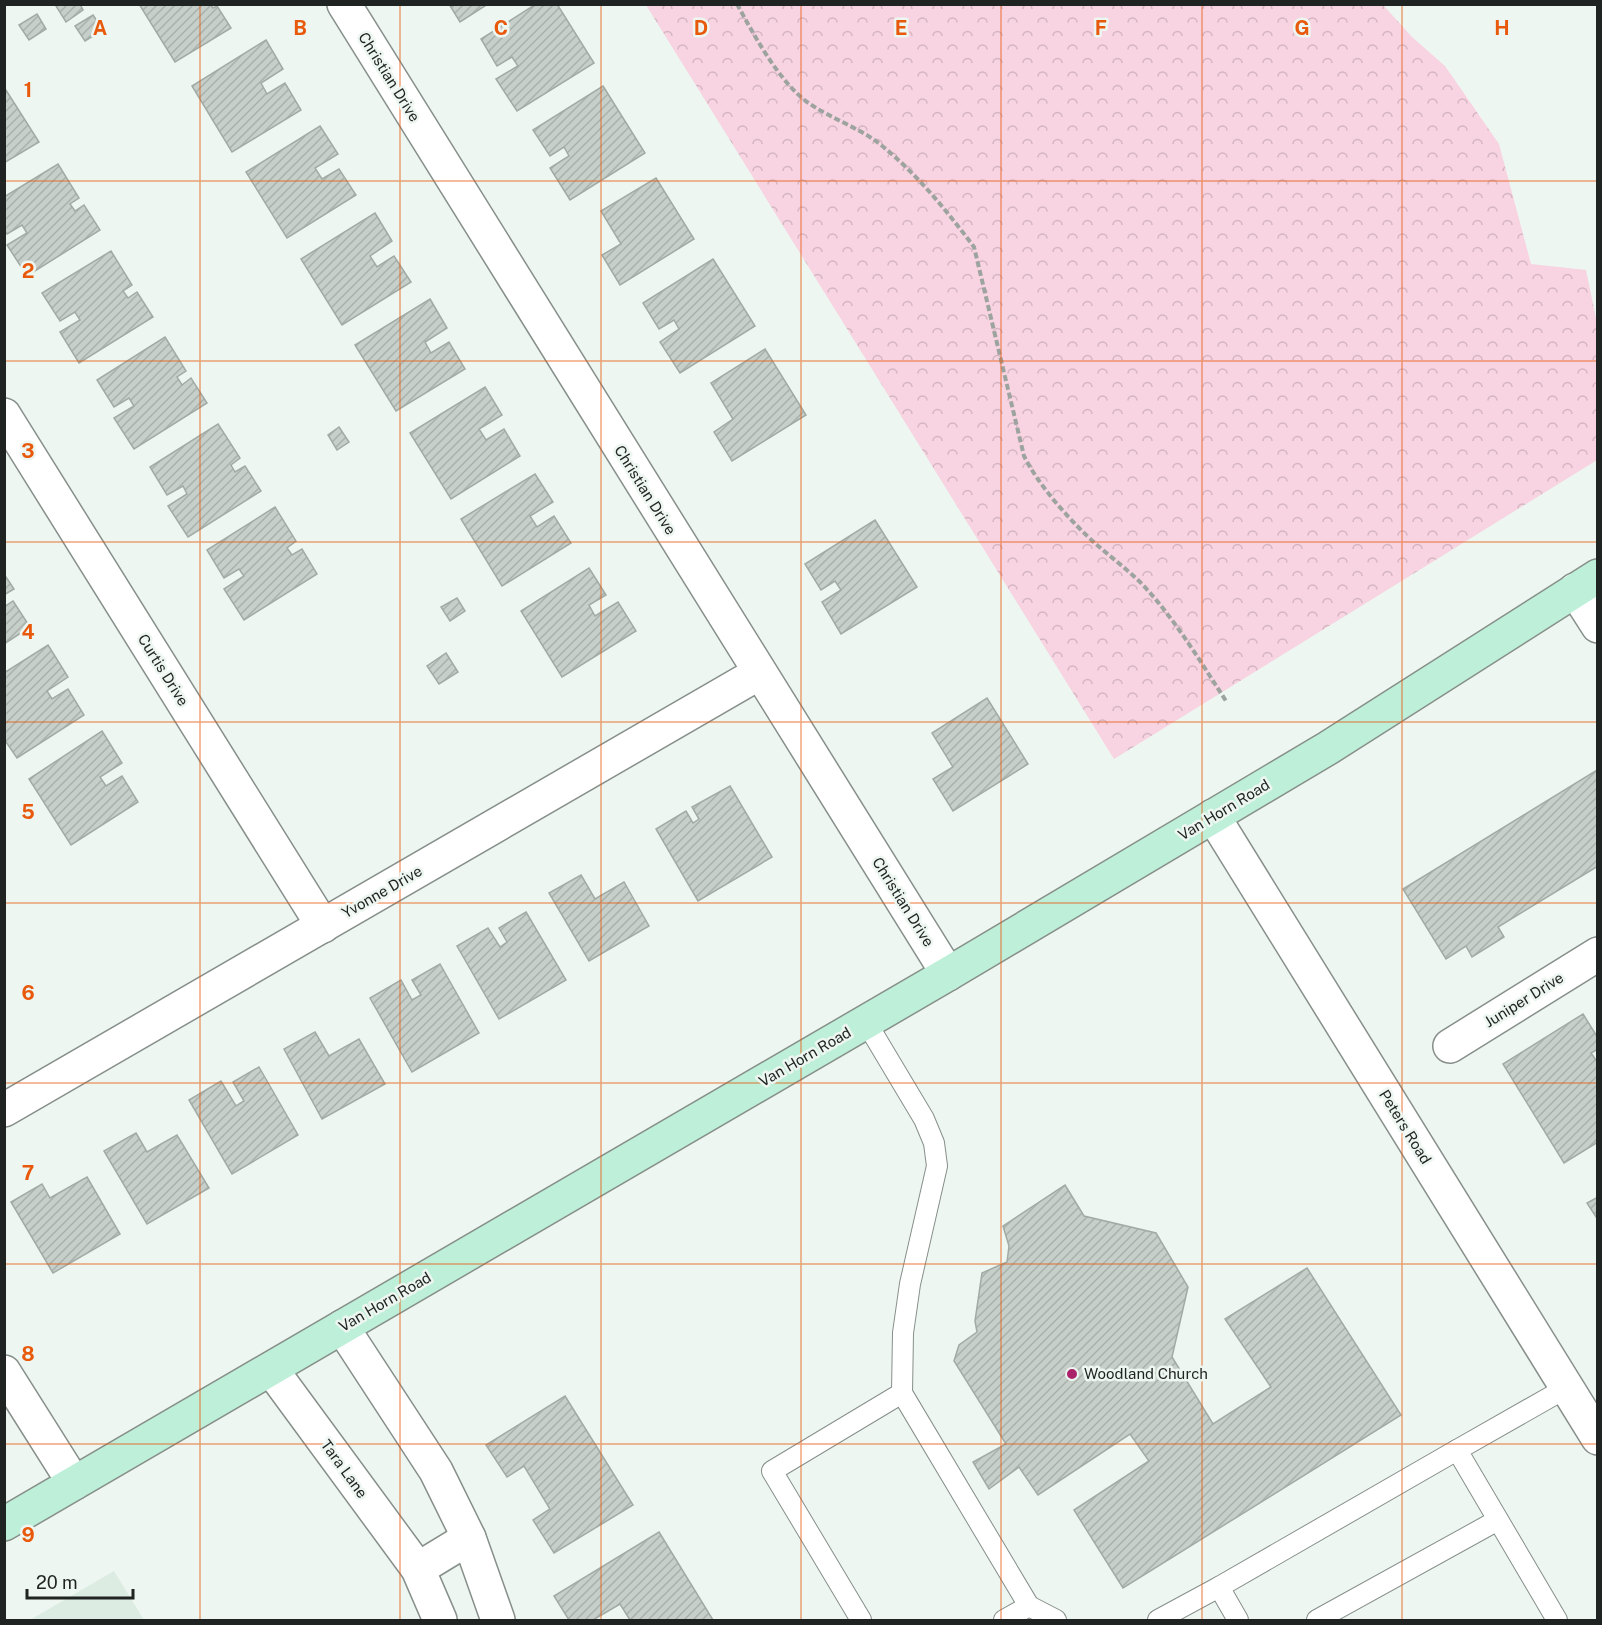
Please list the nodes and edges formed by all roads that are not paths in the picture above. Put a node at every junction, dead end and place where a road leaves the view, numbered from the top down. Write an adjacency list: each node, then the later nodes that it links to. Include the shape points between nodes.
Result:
1 (344, 4): 5 (street, Christian Drive)
2 (4, 415): 7 (street, Curtis Drive)
3 (1586, 583): 4 (street); 6 (main road, Van Horn Road, via 1328,748)
4 (1598, 626)
5 (759, 673): 7 (street, Yvonne Drive); 9 (street, Christian Drive)
6 (1213, 816): 9 (main road, Van Horn Road); 16 (street, Peters Road)
7 (323, 926): 12 (street, Yvonne Drive)
8 (1598, 954): 11 (street, Juniper Drive)
9 (948, 974): 10 (main road, Van Horn Road)
10 (866, 1022): 13 (main road, Van Horn Road); 17 (lane, via 924,1119 934,1143 937,1166 910,1284 903,1333)
11 (1450, 1046)
12 (4, 1110)
13 (342, 1327): 14 (main road, Van Horn Road); 23 (street, via 436,1471)
14 (270, 1369): 20 (main road, Van Horn Road); 24 (street, Tara Lane)
15 (4, 1372): 20 (street)
16 (1566, 1388): 18 (street, Peters Road); 19 (lane)
17 (902, 1393): 26 (lane); 29 (lane, via 772,1471)
18 (1598, 1438)
19 (1457, 1450): 21 (lane); 25 (lane)
20 (74, 1483): 22 (main road, Van Horn Road)
21 (1498, 1520): 34 (lane); 35 (lane)
22 (4, 1524)
23 (469, 1538): 24 (street); 28 (street)
24 (418, 1569): 27 (street, Tara Lane)
25 (1220, 1587): 32 (lane); 33 (lane)
26 (1029, 1606): 30 (lane); 31 (lane)
27 (440, 1620)
28 (498, 1620)
29 (861, 1620)
30 (1004, 1620)
31 (1056, 1620)
32 (1158, 1620)
33 (1238, 1620)
34 (1317, 1620)
35 (1557, 1620)

